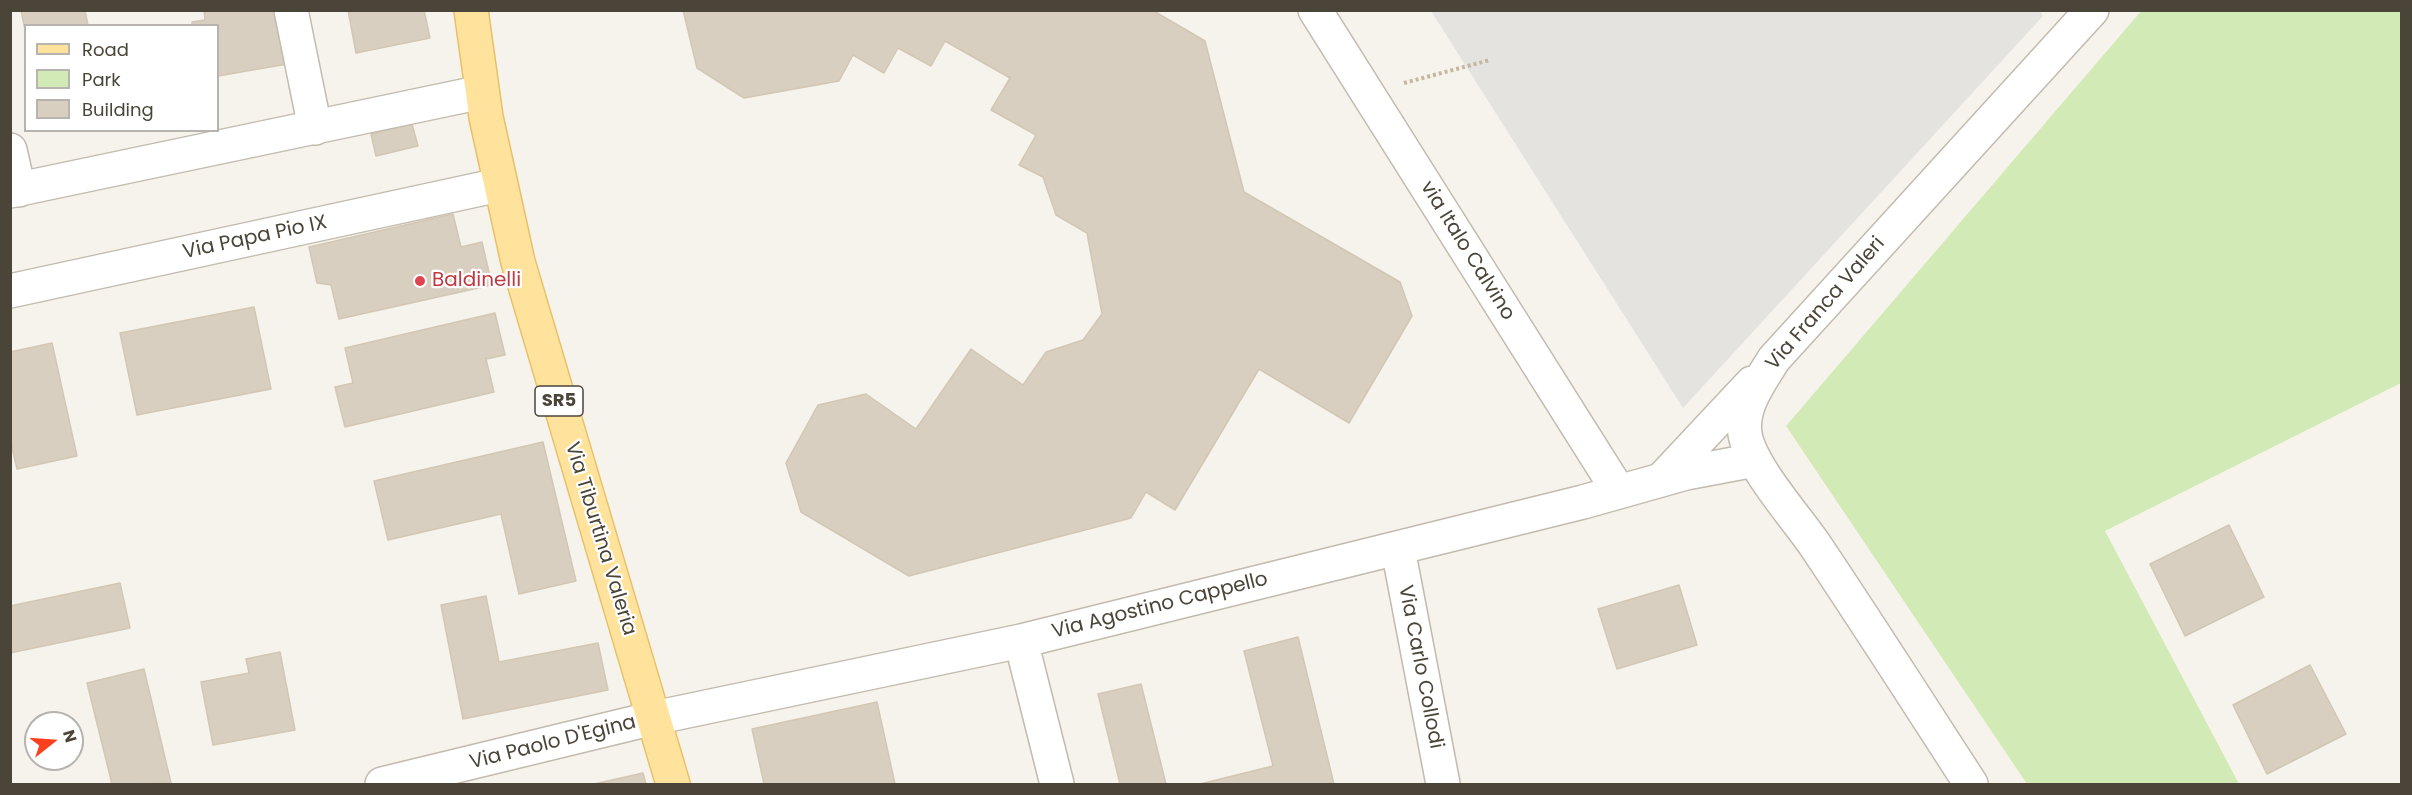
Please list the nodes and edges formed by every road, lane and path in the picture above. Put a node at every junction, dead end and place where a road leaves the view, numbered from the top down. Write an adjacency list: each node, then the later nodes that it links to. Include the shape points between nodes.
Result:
1 (291, 10): 8 (street)
2 (471, 10): 6 (main road, Via Tiburtina Valeria / SR5)
3 (1315, 10): 7 (street, via Italo Calvino)
4 (2092, 10): 13 (street, Via Franca Valeri)
5 (1490, 60): 7 (path)
6 (482, 92): 8 (street); 10 (main road, Via Tiburtina Valeria / SR5)
7 (1368, 93): 16 (street, via Italo Calvino)
8 (315, 128): 11 (street)
9 (10, 150): 11 (street)
10 (499, 185): 12 (street, Via Papa Pio IX); 19 (main road, Via Tiburtina Valeria / SR5, via 526,293)
11 (15, 191)
12 (10, 291)
13 (1774, 359): 14 (street, Via Franca Valeri, via 1745,415 1745,433); 15 (street)
14 (1755, 460): 15 (street, Via Agostino Cappello); 24 (street, Via Franca Valeri, via 1838,579)
15 (1663, 478): 16 (street, Via Agostino Cappello)
16 (1618, 492): 17 (street, Via Agostino Cappello)
17 (1398, 549): 18 (street, Via Agostino Cappello); 23 (street, Via Carlo Collodi)
18 (1021, 641): 19 (street, Via Agostino Cappello); 22 (street)
19 (654, 718): 20 (street, Via Paolo D'Egina); 21 (main road, Via Tiburtina Valeria / SR5)
20 (382, 784)
21 (673, 784)
22 (1057, 784)
23 (1443, 784)
24 (1971, 784)

